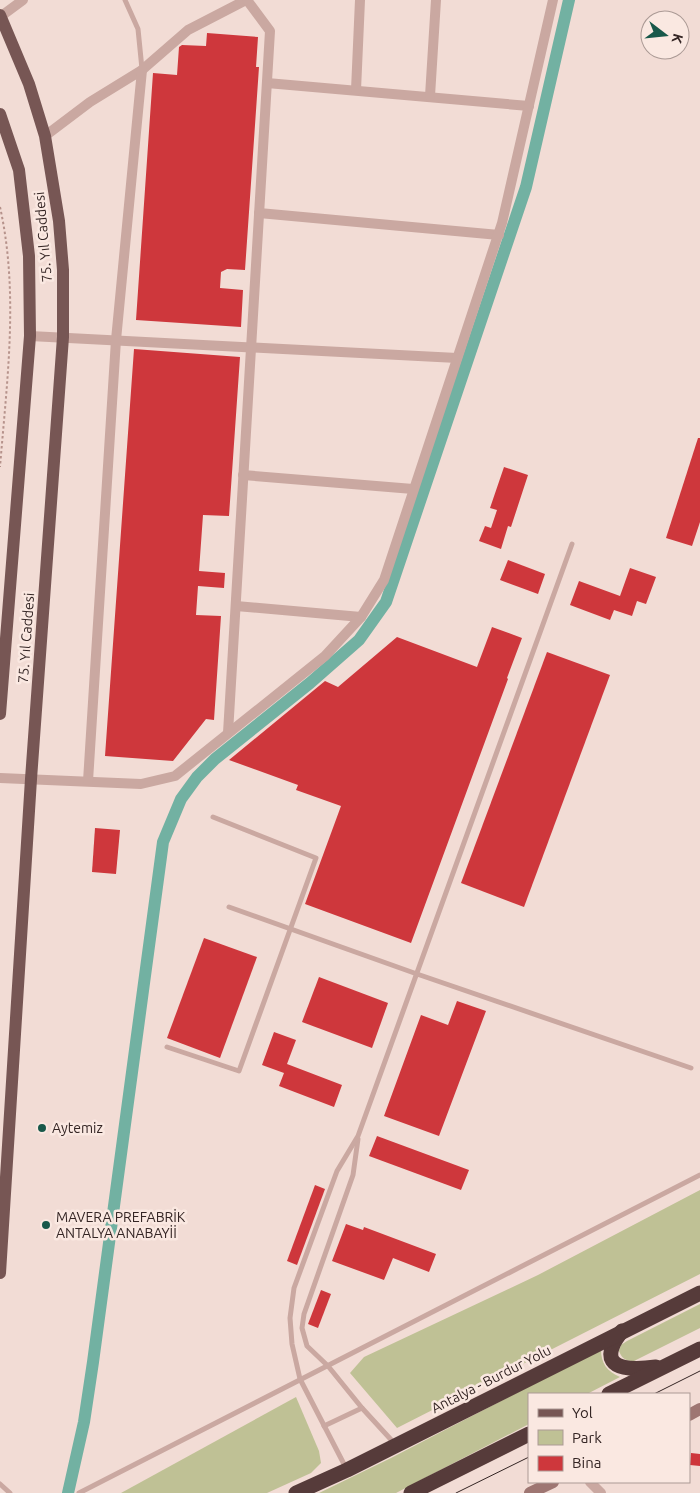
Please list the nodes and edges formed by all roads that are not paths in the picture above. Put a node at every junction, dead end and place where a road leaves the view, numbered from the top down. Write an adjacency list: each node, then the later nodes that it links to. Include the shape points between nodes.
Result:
1 (23, 0): 7 (street)
2 (124, 0): 8 (lane, via 138,29)
3 (246, 0): 8 (street, via 188,30); 9 (street, via 270,31)
4 (360, 0): 10 (street)
5 (436, 0): 11 (street)
6 (553, 0): 12 (street)
7 (0, 16): 14 (main road, 75. Yıl Caddesi, via 29,84)
8 (142, 70): 14 (street, via 90,102); 19 (street)
9 (267, 83): 10 (street); 15 (street)
10 (356, 90): 11 (street)
11 (430, 96): 12 (street)
12 (529, 106): 16 (street)
13 (0, 114): 17 (main road, 75. Yıl Caddesi, via 19,170 29,256)
14 (45, 136): 18 (main road, 75. Yıl Caddesi, via 59,221)
15 (259, 214): 16 (street); 20 (street)
16 (499, 235): 21 (street)
17 (30, 336): 18 (street); 27 (main road, 75. Yıl Caddesi)
18 (63, 337): 19 (street); 30 (main road, 75. Yıl Caddesi)
19 (116, 340): 20 (street); 31 (street)
20 (251, 347): 21 (street); 22 (street)
21 (457, 358): 23 (street)
22 (244, 475): 23 (street); 25 (street)
23 (413, 489): 26 (street, via 384,580)
24 (572, 544): 35 (lane)
25 (236, 606): 26 (street); 28 (street)
26 (361, 617): 28 (street, via 325,656)
27 (0, 714)
28 (228, 734): 31 (street, via 175,776 141,784)
29 (0, 778): 30 (street)
30 (31, 779): 31 (street); 40 (main road, 75. Yıl Caddesi)
31 (88, 781)
32 (212, 817): 34 (lane, via 316,858)
33 (229, 907): 34 (lane)
34 (290, 928): 35 (lane); 36 (lane, via 239,1071)
35 (417, 974): 37 (lane); 38 (lane)
36 (168, 1047)
37 (691, 1068)
38 (358, 1136): 42 (lane, via 337,1170 294,1288); 43 (lane, via 353,1174)
39 (700, 1175): 47 (lane)
40 (0, 1273)
41 (700, 1293): 44 (highway, Antalya - Burdur Yolu)
42 (290, 1326): 43 (lane); 48 (lane)
43 (302, 1326): 47 (lane, via 307,1346)
44 (622, 1331): 46 (highway, via 611,1351 617,1366 642,1369); 53 (highway, Antalya - Burdur Yolu)
45 (700, 1348): 46 (highway)
46 (669, 1364): 49 (highway)
47 (328, 1366): 48 (lane); 50 (lane)
48 (300, 1379): 51 (lane); 59 (lane)
49 (611, 1393)
50 (362, 1408): 51 (lane); 53 (lane)
51 (324, 1426): 54 (lane)
52 (528, 1434): 61 (highway)
53 (396, 1445): 54 (highway, Antalya - Burdur Yolu)
54 (347, 1470): 60 (highway, Antalya - Burdur Yolu)
55 (551, 1483): 62 (street)
56 (591, 1483): 63 (street)
57 (0, 1484): 58 (lane)
58 (10, 1493)
59 (79, 1493)
60 (296, 1493)
61 (411, 1493)
62 (530, 1493)
63 (602, 1493)

